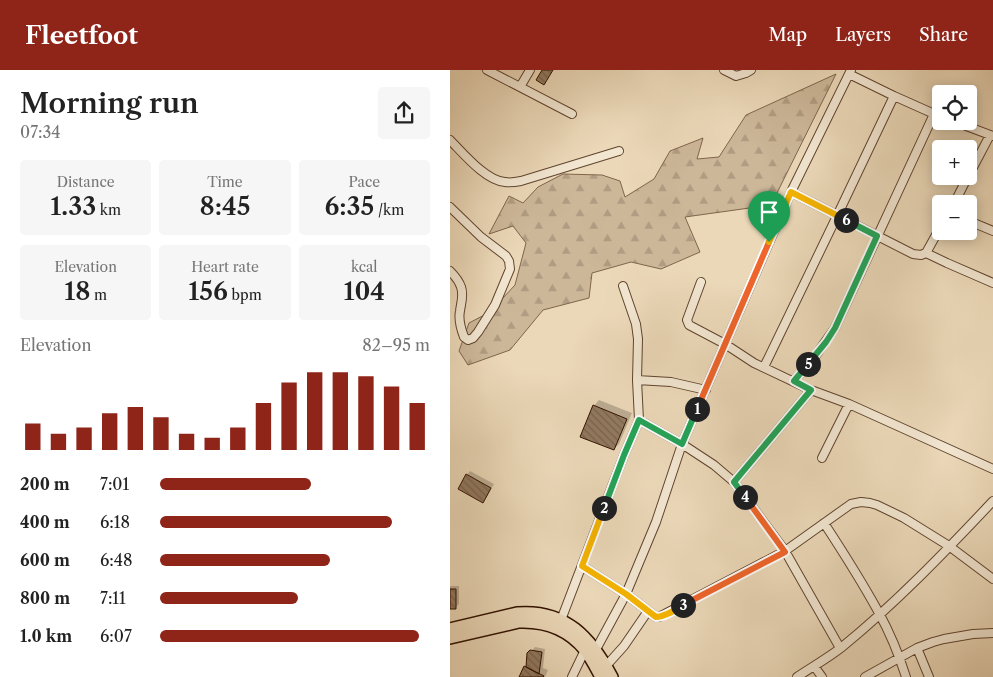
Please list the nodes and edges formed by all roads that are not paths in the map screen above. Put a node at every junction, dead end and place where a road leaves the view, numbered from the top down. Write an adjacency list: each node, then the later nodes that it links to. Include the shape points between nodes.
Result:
1 (487, 70): 6 (street)
2 (530, 70): 6 (street)
3 (724, 70): 4 (street, via 736,76)
4 (751, 70)
5 (850, 72): 7 (street); 16 (street)
6 (520, 87): 9 (street)
7 (894, 96): 8 (street); 18 (street)
8 (932, 113)
9 (572, 114)
10 (932, 128): 21 (street)
11 (975, 130): 12 (street)
12 (991, 136): 15 (street)
13 (450, 140): 14 (street, via 475,166 504,182 521,181)
14 (620, 151)
15 (977, 160)
16 (791, 192): 18 (street); 28 (street)
17 (450, 207): 24 (street, via 509,261 510,269 495,305 478,332 468,340 460,327 462,289)
18 (838, 216): 21 (street); 29 (street)
19 (977, 224): 20 (street)
20 (993, 231)
21 (877, 236): 23 (street, via 913,254); 31 (street, via 835,328)
22 (933, 240): 23 (street)
23 (926, 253): 26 (street)
24 (450, 271)
25 (701, 282): 28 (street, via 687,320 689,325)
26 (993, 283)
27 (623, 286): 30 (street, via 636,324)
28 (725, 344): 29 (street); 32 (street)
29 (764, 367): 31 (street)
30 (637, 380): 32 (street, via 671,382); 35 (street)
31 (794, 381): 33 (street)
32 (706, 390): 36 (street)
33 (811, 390): 34 (street); 39 (street)
34 (850, 404): 37 (street); 38 (street)
35 (639, 420): 36 (street); 44 (street)
36 (682, 444): 39 (street); 46 (street, via 656,522)
37 (822, 458)
38 (993, 470)
39 (734, 482): 43 (street)
40 (993, 501): 42 (street)
41 (824, 523): 42 (street, via 851,504 870,502 904,518); 43 (street); 48 (street)
42 (949, 546): 45 (street); 48 (street)
43 (785, 552): 47 (street, via 663,616 656,617); 53 (street)
44 (582, 566): 46 (street); 49 (street)
45 (993, 579)
46 (626, 594): 47 (street); 55 (street)
47 (648, 611): 57 (street)
48 (880, 614): 53 (street); 56 (street)
49 (561, 620): 50 (main road, via 539,613 517,613); 55 (main road, via 585,636)
50 (450, 629)
51 (993, 633): 54 (street, via 944,638)
52 (450, 638): 55 (main road, via 530,622 556,628 574,638)
53 (840, 648): 58 (street)
54 (917, 648): 56 (street); 66 (street)
55 (590, 653): 57 (main road); 59 (street, via 578,663); 60 (main road)
56 (900, 658): 64 (street); 65 (street)
57 (606, 666): 61 (main road)
58 (814, 666): 62 (street); 63 (street)
59 (572, 677)
60 (600, 677)
61 (612, 677)
62 (798, 677)
63 (822, 677)
64 (865, 677)
65 (906, 677)
66 (929, 677)

